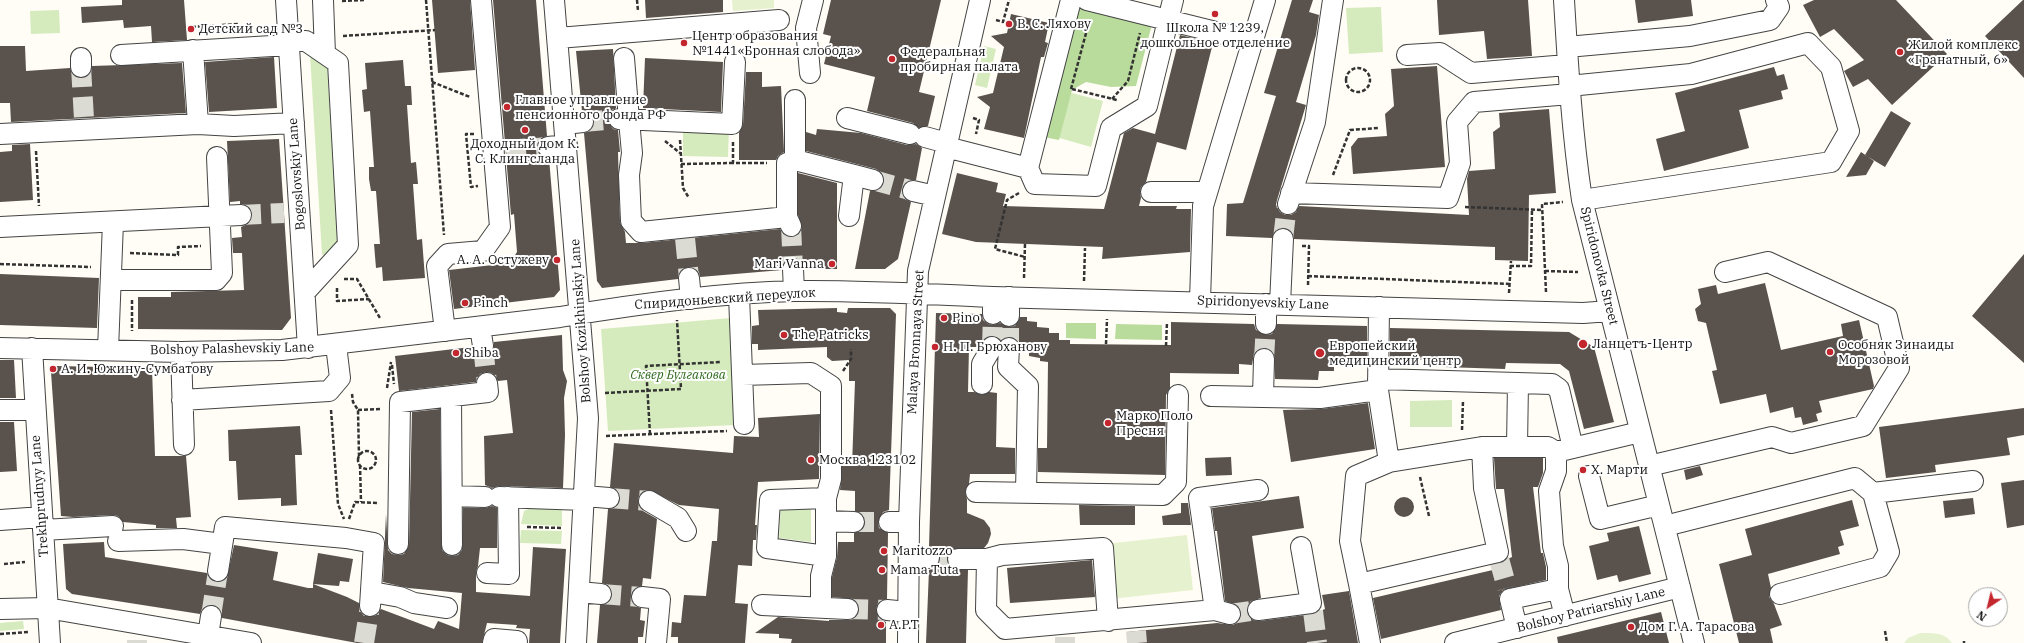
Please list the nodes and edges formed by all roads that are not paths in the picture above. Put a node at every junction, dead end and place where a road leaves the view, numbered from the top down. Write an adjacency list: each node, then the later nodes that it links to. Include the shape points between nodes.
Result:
1 (286, 0): 18 (street, Bogoslovskiy Lane)
2 (322, 0): 19 (street)
3 (481, 0): 66 (street, via 489,95 500,151 500,227 483,251 448,254 438,266)
4 (554, 0): 16 (street, Bolshoy Kozikhinskiy Lane)
5 (812, 0): 26 (street, via 806,28)
6 (980, 0): 34 (street, Malaya Bronnaya Street)
7 (1071, 0): 38 (street, via 1050,83)
8 (1087, 0): 15 (street)
9 (1174, 0): 15 (street)
10 (1265, 0): 17 (street)
11 (1333, 0): 27 (street, via 1315,122 1289,199 1325,194 1448,198 1460,163 1457,122 1474,102)
12 (1564, 0): 23 (street, Spiridonovka Street)
13 (1776, 0): 23 (street, via 1779,7 1770,20)
14 (779, 20): 16 (street)
15 (1169, 20): 17 (street); 38 (street, via 1147,106 1111,128 1096,186)
16 (558, 38): 64 (street, Bolshoy Kozikhinskiy Lane, via 574,123 557,146)
17 (1252, 41): 42 (street)
18 (289, 43): 19 (street, via 306,41); 20 (street); 31 (street, Bogoslovskiy Lane)
19 (324, 46): 56 (street, via 338,63 348,245)
20 (193, 50): 21 (street); 32 (street)
21 (121, 55)
22 (1407, 56): 23 (street, via 1440,53 1471,73)
23 (1567, 56): 27 (street, Spiridonovka Street)
24 (624, 58): 30 (street)
25 (735, 62): 30 (street, via 732,124)
26 (810, 73)
27 (1570, 90): 44 (street, Spiridonovka Street, via 1576,156); 44 (street, via 1691,74 1808,43 1832,67 1848,131 1831,162)
28 (795, 100): 36 (street)
29 (847, 118): 34 (street, via 918,135)
30 (624, 119): 36 (street, via 632,153 629,175 631,222 641,232 684,233 789,222)
31 (294, 123): 32 (street, via 234,126); 56 (street, Bogoslovskiy Lane, via 292,213)
32 (198, 124): 33 (street, via 85,124)
33 (6, 134)
34 (947, 145): 38 (street); 43 (street, Malaya Bronnaya Street)
35 (217, 157): 46 (street)
36 (791, 161): 37 (street)
37 (854, 175): 39 (street); 47 (street)
38 (1032, 176)
39 (873, 180)
40 (913, 191): 43 (street)
41 (1151, 192): 42 (street)
42 (1207, 192): 60 (street, via 1203,206)
43 (935, 196): 57 (street, Malaya Bronnaya Street, via 918,271)
44 (1573, 201): 63 (street, Spiridonovka Street)
45 (241, 215): 46 (street)
46 (220, 216): 48 (street); 53 (street, via 222,273 216,280 132,280)
47 (849, 216)
48 (113, 222): 49 (street); 53 (street)
49 (0, 227)
50 (1283, 239): 61 (street)
51 (793, 269): 55 (street)
52 (1725, 272): 93 (street, via 1768,262 1887,317 1899,368 1863,426 1791,443 1772,437)
53 (111, 277): 71 (street)
54 (689, 278): 59 (street)
55 (794, 291): 57 (street, Спиридоньевский переулок); 58 (street, Спиридоньевский переулок)
56 (305, 292): 70 (street, Bogoslovskiy Lane)
57 (917, 293): 60 (street, Spiridonyevskiy Lane, via 1001,306); 111 (street, Malaya Bronnaya Street)
58 (739, 295): 59 (street, Спиридоньевский переулок); 74 (street)
59 (691, 299): 64 (street, Спиридоньевский переулок)
60 (1200, 301): 61 (street, Spiridonyevskiy Lane)
61 (1273, 304): 62 (street, Spiridonyevskiy Lane); 65 (street)
62 (1379, 307): 63 (street, Spiridonyevskiy Lane, via 1583,313); 78 (street)
63 (1610, 311): 87 (street, Spiridonovka Street)
64 (581, 313): 66 (street, Bolshoy Palashevskiy Lane, via 482,336); 102 (street, Bolshoy Kozikhinskiy Lane, via 588,418)
65 (1266, 324)
66 (445, 331): 67 (street, Bolshoy Palashevskiy Lane)
67 (336, 345): 70 (street, Bolshoy Palashevskiy Lane); 83 (street, via 340,378 329,391)
68 (0, 348): 69 (street, Bolshoy Palashevskiy Lane)
69 (32, 348): 71 (street, Bolshoy Palashevskiy Lane); 85 (street, Trekhprudnyy Lane)
70 (308, 348): 72 (street, Bolshoy Palashevskiy Lane)
71 (108, 350): 72 (street, Bolshoy Palashevskiy Lane)
72 (181, 352): 83 (street)
73 (1264, 359): 82 (street)
74 (742, 368): 86 (street); 104 (street, via 811,374 831,386 831,480)
75 (486, 383): 80 (street, via 488,392)
76 (1518, 383): 78 (street); 90 (street); 91 (street, via 1552,384 1559,389)
77 (982, 384): 98 (street, via 982,364 1000,348 1008,367 1028,386)
78 (1378, 385): 82 (street, via 1320,398); 92 (street)
79 (1178, 395): 98 (street, via 1176,482 1163,495)
80 (451, 396): 100 (street); 116 (street, via 392,405)
81 (1212, 396): 82 (street)
82 (1263, 397)
83 (182, 400): 88 (street)
84 (0, 410): 85 (street)
85 (35, 410): 112 (street, Trekhprudnyy Lane)
86 (744, 424)
87 (1640, 432): 91 (street); 93 (street, Spiridonovka Street)
88 (184, 445)
89 (1482, 447): 90 (street); 92 (street); 126 (street, via 1484,488 1498,552)
90 (1517, 447): 91 (street)
91 (1564, 450): 128 (street, via 1549,491 1553,546 1558,566)
92 (1388, 462): 126 (street, via 1356,476 1350,542)
93 (1649, 466): 106 (street, Spiridonovka Street)
94 (1589, 476): 106 (street, via 1600,519)
95 (1973, 481): 99 (street)
96 (1258, 490): 144 (street, via 1199,498 1222,612 1135,625)
97 (976, 492): 98 (street)
98 (1026, 493)
99 (1873, 493): 113 (street, via 1855,478); 131 (street, via 1889,552 1880,567)
100 (452, 496): 101 (street); 117 (street)
101 (497, 497): 102 (street); 125 (street, via 509,526 509,574)
102 (585, 498): 103 (street); 129 (street, Bolshoy Kozikhinskiy Lane)
103 (609, 498)
104 (826, 498): 108 (street); 119 (street, via 770,500 767,548)
105 (649, 501): 114 (street, via 678,518)
106 (1659, 504): 113 (street, Spiridonovka Street)
107 (0, 520): 112 (street)
108 (826, 521): 109 (street); 119 (street)
109 (854, 522)
110 (889, 522): 111 (street)
111 (909, 522): 120 (street, Malaya Bronnaya Street)
112 (42, 523): 115 (street, via 116,534); 135 (street, Trekhprudnyy Lane)
113 (1665, 526): 127 (street, Spiridonovka Street)
114 (686, 531)
115 (222, 544): 124 (street); 136 (street, via 225,527 374,543 371,599 400,597 414,603)
116 (398, 544)
117 (452, 545)
118 (1301, 547): 140 (street, via 1312,607)
119 (826, 556): 134 (street, via 821,576)
120 (909, 558): 121 (street); 141 (street, Malaya Bronnaya Street)
121 (929, 558)
122 (958, 559): 123 (street)
123 (987, 559): 144 (street, via 986,610 1005,629 1064,631); 144 (street, via 1002,555 1103,548)
124 (218, 571)
125 (487, 572)
126 (1359, 584): 155 (street)
127 (1680, 587): 143 (street, Bolshoy Patriarshiy Lane); 157 (street, Spiridonovka Street)
128 (1558, 589): 143 (street); 145 (street, via 1508,593)
129 (579, 592): 130 (street); 152 (street, Bolshoy Kozikhinskiy Lane)
130 (601, 594)
131 (1780, 594)
132 (642, 598): 153 (street, via 660,599)
133 (762, 604): 134 (street)
134 (821, 607): 138 (street)
135 (47, 608): 137 (street); 146 (street, via 138,632); 149 (street, Trekhprudnyy Lane)
136 (447, 608)
137 (0, 609)
138 (848, 609)
139 (887, 610): 141 (street)
140 (1258, 610)
141 (908, 612): 154 (street, Malaya Bronnaya Street)
142 (211, 616): 147 (street)
143 (1565, 616): 145 (street, Bolshoy Patriarshiy Lane)
144 (1108, 621)
145 (1517, 628): 156 (street, Bolshoy Patriarshiy Lane)
146 (168, 636): 147 (street)
147 (204, 638): 150 (street)
148 (517, 641): 151 (street, via 494,639)
149 (50, 643)
150 (247, 643)
151 (492, 643)
152 (576, 643)
153 (656, 643)
154 (908, 643)
155 (1370, 643)
156 (1455, 643)
157 (1694, 643)

